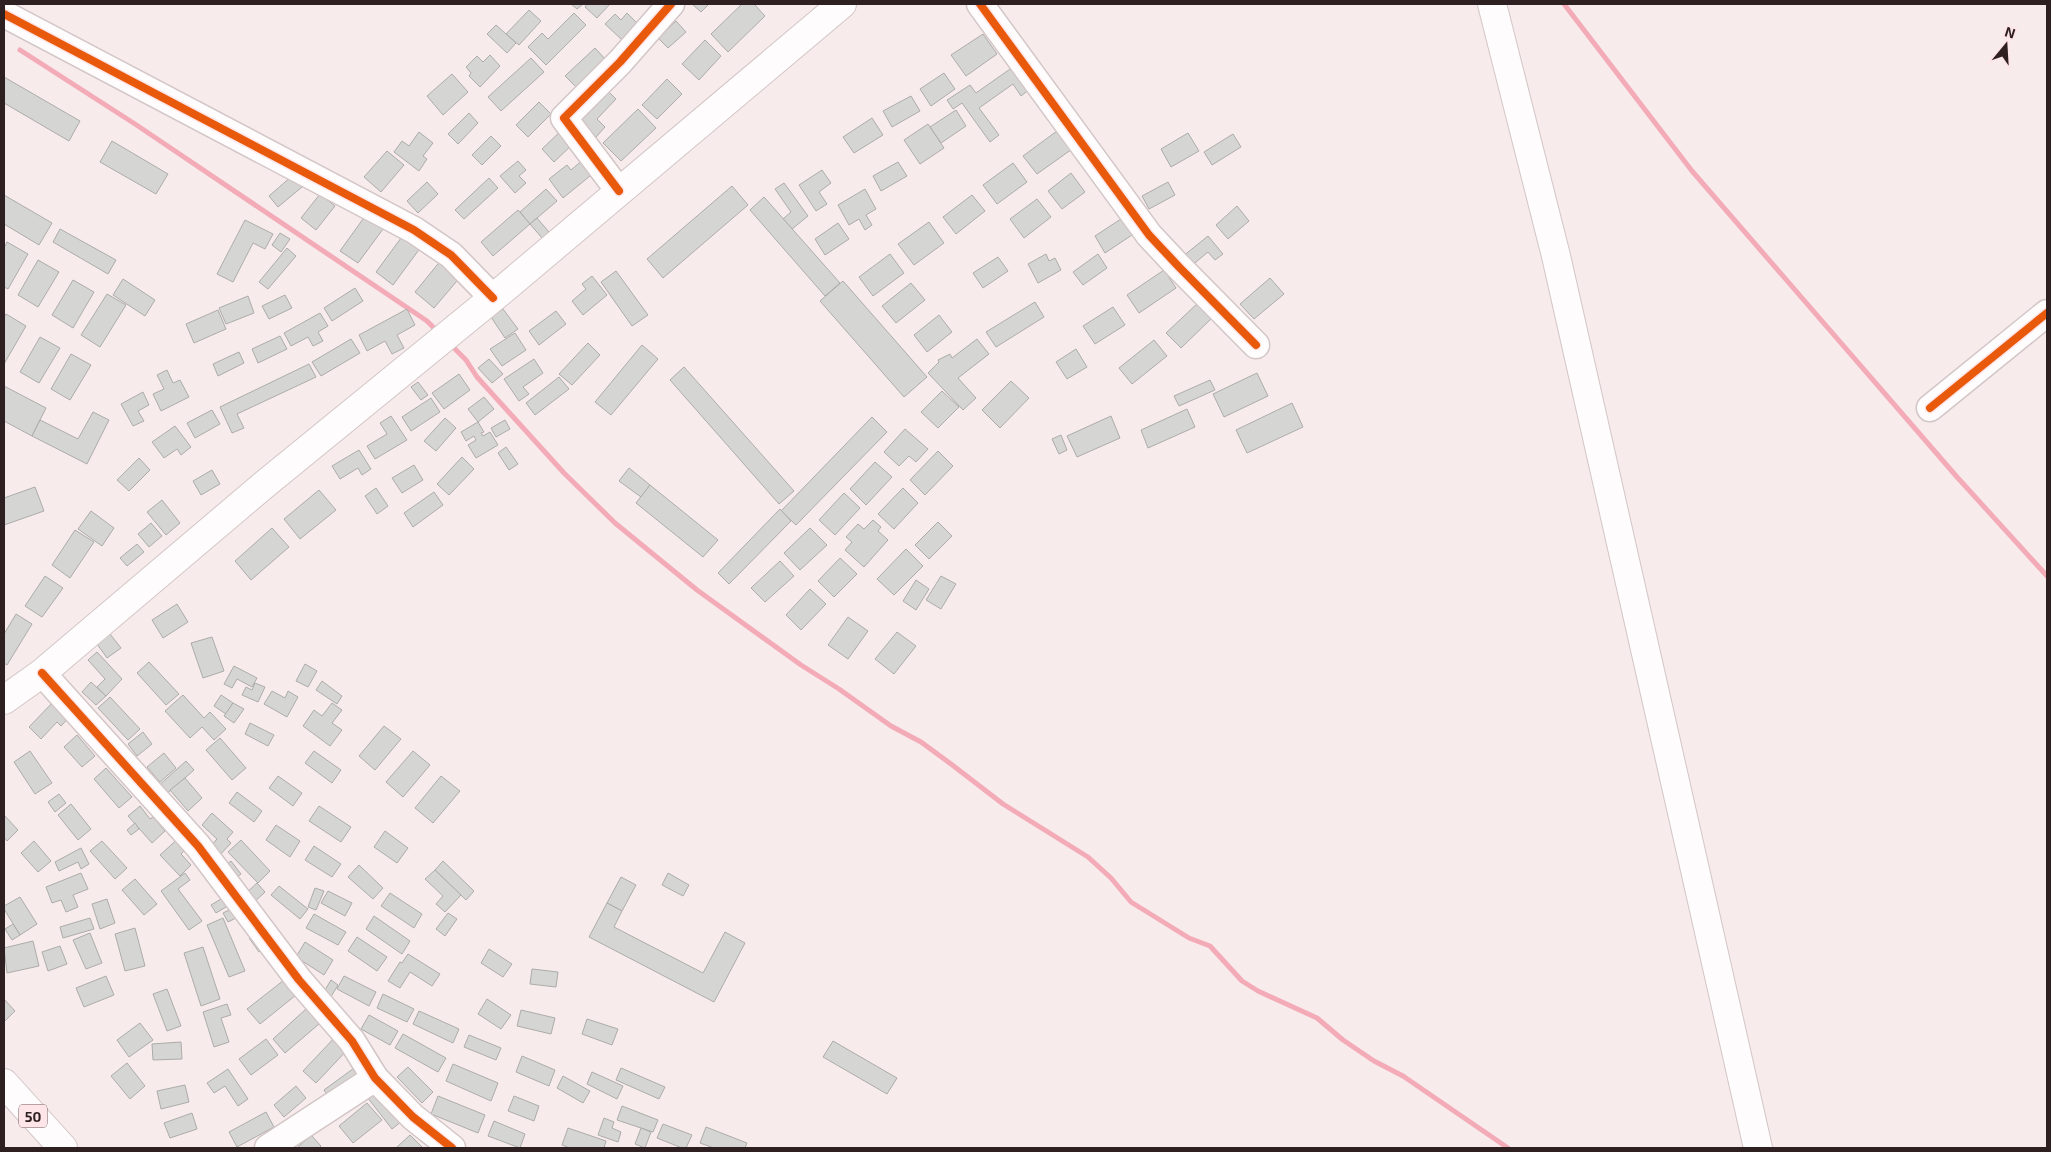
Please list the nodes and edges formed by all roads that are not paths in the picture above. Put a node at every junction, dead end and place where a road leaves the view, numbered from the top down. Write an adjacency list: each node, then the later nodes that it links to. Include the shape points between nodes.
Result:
1 (671, 4): 6 (street, via 620,62 564,118)
2 (842, 4): 6 (main road)
3 (980, 4): 9 (street, via 1149,235)
4 (1492, 4): 18 (main road, via 1558,266)
5 (4, 14): 7 (street, via 414,230 452,255)
6 (619, 191): 7 (main road)
7 (493, 298): 11 (main road, via 265,484)
8 (2047, 313): 10 (street)
9 (1256, 345)
10 (1930, 408)
11 (42, 673): 12 (main road); 13 (street, via 198,846 299,980 352,1041)
12 (4, 700)
13 (375, 1078): 16 (street); 17 (street, via 413,1117)
14 (4, 1083): 15 (main road, 50)
15 (63, 1148)
16 (268, 1148)
17 (452, 1148)
18 (1758, 1148)

